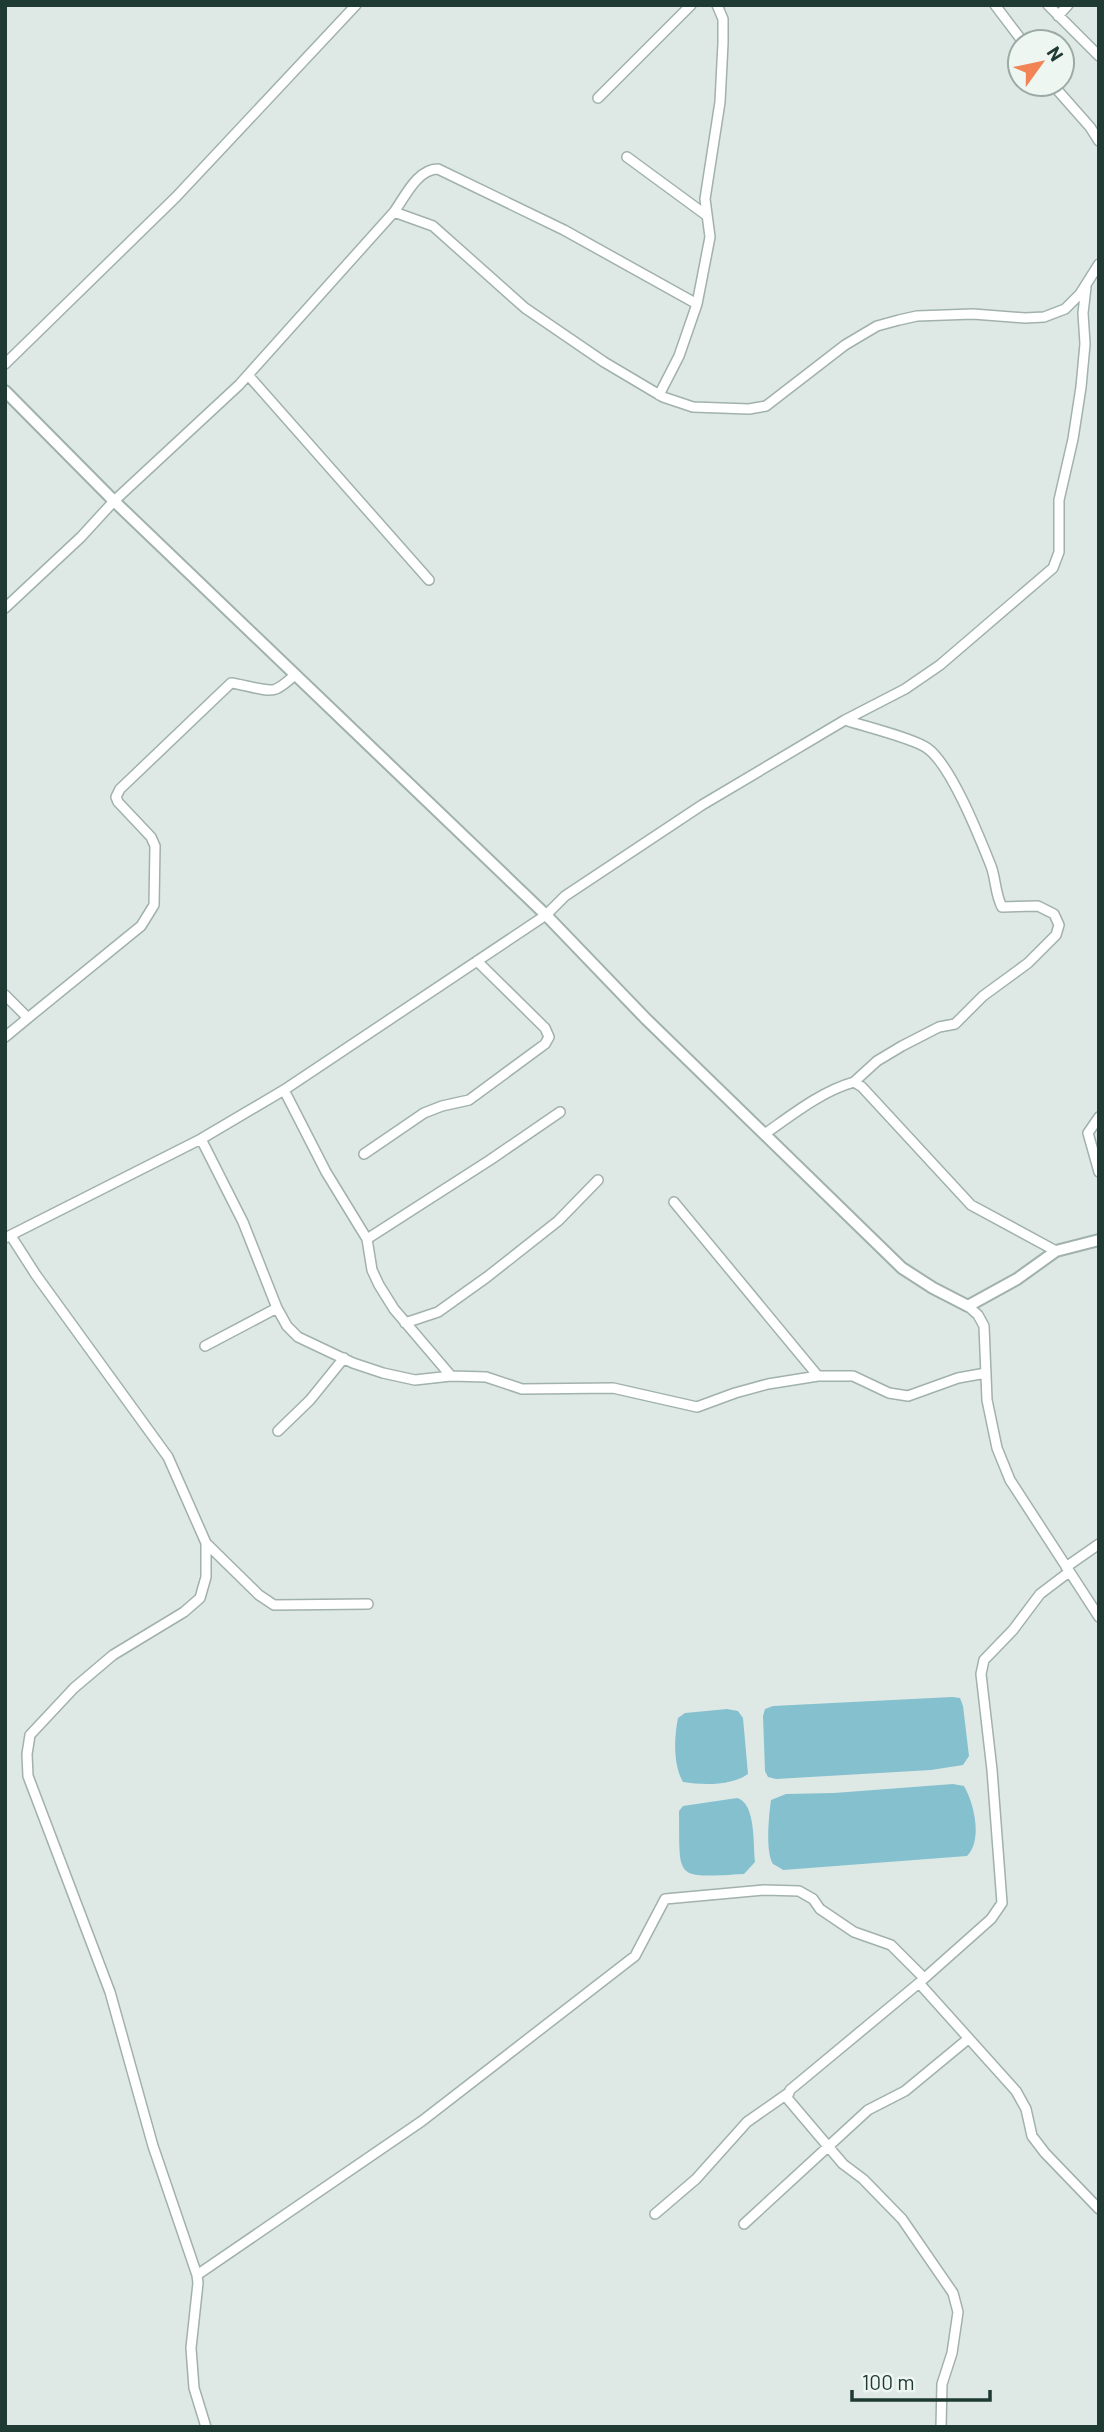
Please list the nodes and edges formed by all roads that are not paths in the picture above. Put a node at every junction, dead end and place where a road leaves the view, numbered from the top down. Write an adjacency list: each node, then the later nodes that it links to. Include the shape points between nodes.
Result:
1 (356, 5): 19 (street, via 176,197)
2 (691, 5): 10 (street)
3 (717, 5): 15 (street, via 723,19 720,102)
4 (995, 5): 8 (street)
5 (1048, 5): 7 (street)
6 (1069, 5): 7 (street)
7 (1058, 16): 9 (street)
8 (1012, 28)
9 (1099, 56)
10 (598, 98)
11 (1064, 98): 12 (street)
12 (1099, 141)
13 (627, 157): 15 (street)
14 (394, 212): 18 (street, via 421,175 438,169 564,229); 20 (street); 22 (street, via 433,226 525,308)
15 (706, 215): 18 (street, via 710,237)
16 (1099, 264): 17 (street)
17 (1086, 287): 22 (street, via 1065,309 1044,317 917,316 877,326 766,406 693,407); 27 (street, via 1081,387 1059,500 1059,552 1054,568 940,665 905,690)
18 (697, 304): 22 (street, via 680,356)
19 (5, 364)
20 (248, 375): 23 (street); 24 (street)
21 (5, 391): 23 (street)
22 (659, 395)
23 (114, 501): 25 (street); 26 (street)
24 (429, 580)
25 (5, 608)
26 (295, 675): 28 (street); 31 (street, via 268,691 231,683 120,789 118,802 155,846 154,905 141,926)
27 (845, 720): 28 (street, via 656,835 565,896); 33 (street, via 925,746 936,756 952,778 977,833 1002,907 1038,906 1054,914 1059,925 1056,935 1028,963 983,996 955,1024 902,1046)
28 (546, 915): 29 (street); 37 (street)
29 (477, 961): 34 (street); 39 (street, via 548,1032 545,1044 469,1100 424,1113)
30 (5, 995): 31 (street)
31 (29, 1018): 32 (street)
32 (5, 1037)
33 (854, 1082): 37 (street); 46 (street, via 971,1205)
34 (284, 1090): 38 (street); 44 (street)
35 (560, 1112): 44 (street)
36 (1099, 1116): 40 (street, via 1088,1133)
37 (766, 1133): 47 (street, via 902,1268)
38 (201, 1139): 43 (street); 48 (street, via 243,1222)
39 (364, 1154)
40 (1099, 1172)
41 (598, 1181): 49 (street, via 558,1221 487,1277 438,1312)
42 (674, 1202): 54 (street)
43 (8, 1237): 56 (street, via 168,1457)
44 (367, 1239): 49 (street, via 372,1270)
45 (1099, 1240): 46 (street)
46 (1056, 1251): 47 (street)
47 (968, 1306): 52 (street, via 984,1326)
48 (277, 1308): 50 (street); 51 (street, via 298,1337)
49 (405, 1323): 53 (street)
50 (205, 1346)
51 (344, 1358): 53 (street, via 415,1380); 55 (street)
52 (986, 1373): 54 (street, via 908,1396 888,1393 853,1376); 58 (street, via 997,1448 1010,1480)
53 (451, 1376): 54 (street, via 486,1377 522,1389 613,1388 697,1407 768,1384)
54 (818, 1376)
55 (278, 1432)
56 (206, 1543): 59 (street, via 274,1605); 68 (street, via 206,1577 200,1598 113,1655 74,1688 30,1735 27,1754 29,1776 110,1992 153,2146)
57 (1099, 1544): 58 (street)
58 (1067, 1570): 60 (street); 61 (street, via 1040,1594 984,1660 981,1674 1002,1903)
59 (368, 1604)
60 (1099, 1617)
61 (921, 1980): 62 (street); 63 (street); 68 (street, via 891,1945 854,1932 799,1891 665,1899 635,1956 422,2121)
62 (968, 2039): 64 (street, via 905,2091 868,2110); 65 (street, via 1016,2091 1032,2136 1045,2153)
63 (787, 2094): 64 (street, via 788,2102); 66 (street, via 747,2122 696,2179)
64 (828, 2147): 67 (street); 70 (street, via 902,2219 953,2293 958,2312 942,2384)
65 (1099, 2208)
66 (655, 2214)
67 (744, 2224)
68 (197, 2275): 69 (street, via 191,2348 194,2388)
69 (206, 2427)
70 (941, 2427)

